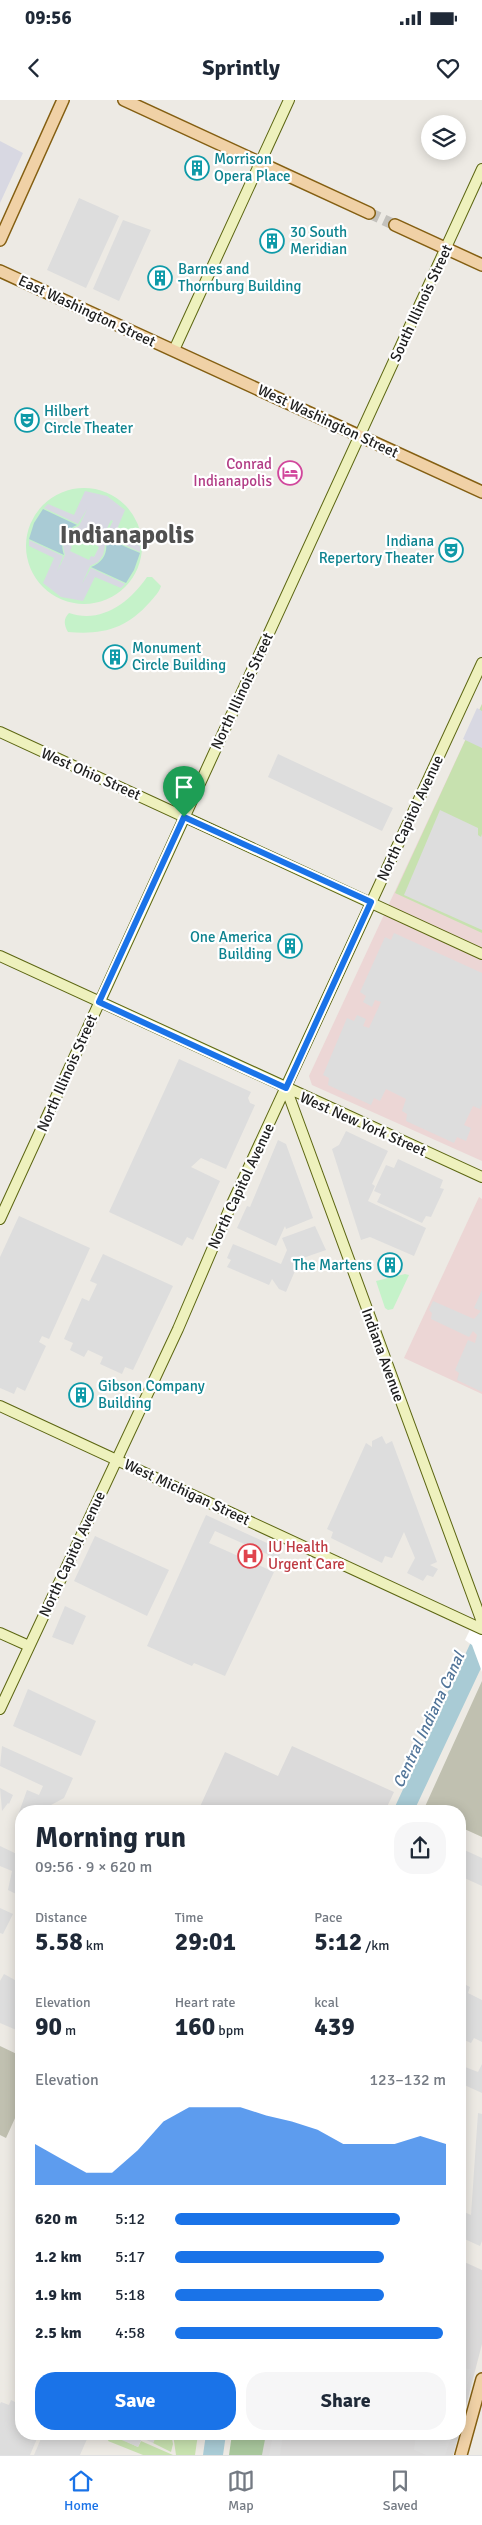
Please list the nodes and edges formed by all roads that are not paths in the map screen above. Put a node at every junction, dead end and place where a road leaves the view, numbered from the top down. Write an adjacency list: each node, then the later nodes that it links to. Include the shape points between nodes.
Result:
1 (63, 100): 8 (main road)
2 (124, 100): 4 (main road)
3 (289, 100): 4 (main road)
4 (260, 163): 6 (main road); 12 (main road)
5 (482, 169): 9 (main road, South Illinois Street)
6 (369, 213)
7 (395, 225): 9 (main road)
8 (0, 240)
9 (446, 248): 10 (main road); 13 (main road, South Illinois Street)
10 (482, 265)
11 (0, 271): 12 (main road, East Washington Street)
12 (174, 350): 13 (main road, West Washington Street)
13 (359, 436): 14 (main road, West Washington Street); 17 (main road, North Illinois Street)
14 (482, 492)
15 (482, 663): 18 (main road, North Capitol Avenue)
16 (0, 732): 17 (main road, West Ohio Street)
17 (184, 817): 18 (main road, West Ohio Street); 21 (main road, North Illinois Street)
18 (371, 902): 19 (main road, West Ohio Street); 22 (main road, North Capitol Avenue)
19 (482, 954)
20 (0, 956): 21 (main road, West New York Street)
21 (99, 1002): 22 (main road, West New York Street); 24 (main road, North Illinois Street)
22 (286, 1088): 23 (main road, West New York Street); 26 (main road, North Capitol Avenue, via 219,1232 196,1290); 27 (main road, Indiana Avenue)
23 (482, 1178)
24 (0, 1219)
25 (0, 1406): 26 (main road, West Michigan Street)
26 (115, 1460): 27 (main road, West Michigan Street); 29 (main road, North Capitol Avenue)
27 (479, 1622)
28 (0, 1633): 29 (main road)
29 (29, 1646): 30 (main road, North Capitol Avenue)
30 (0, 1709)
31 (482, 2378): 32 (main road)
32 (466, 2437)
33 (465, 2440): 34 (main road)
34 (461, 2455)

